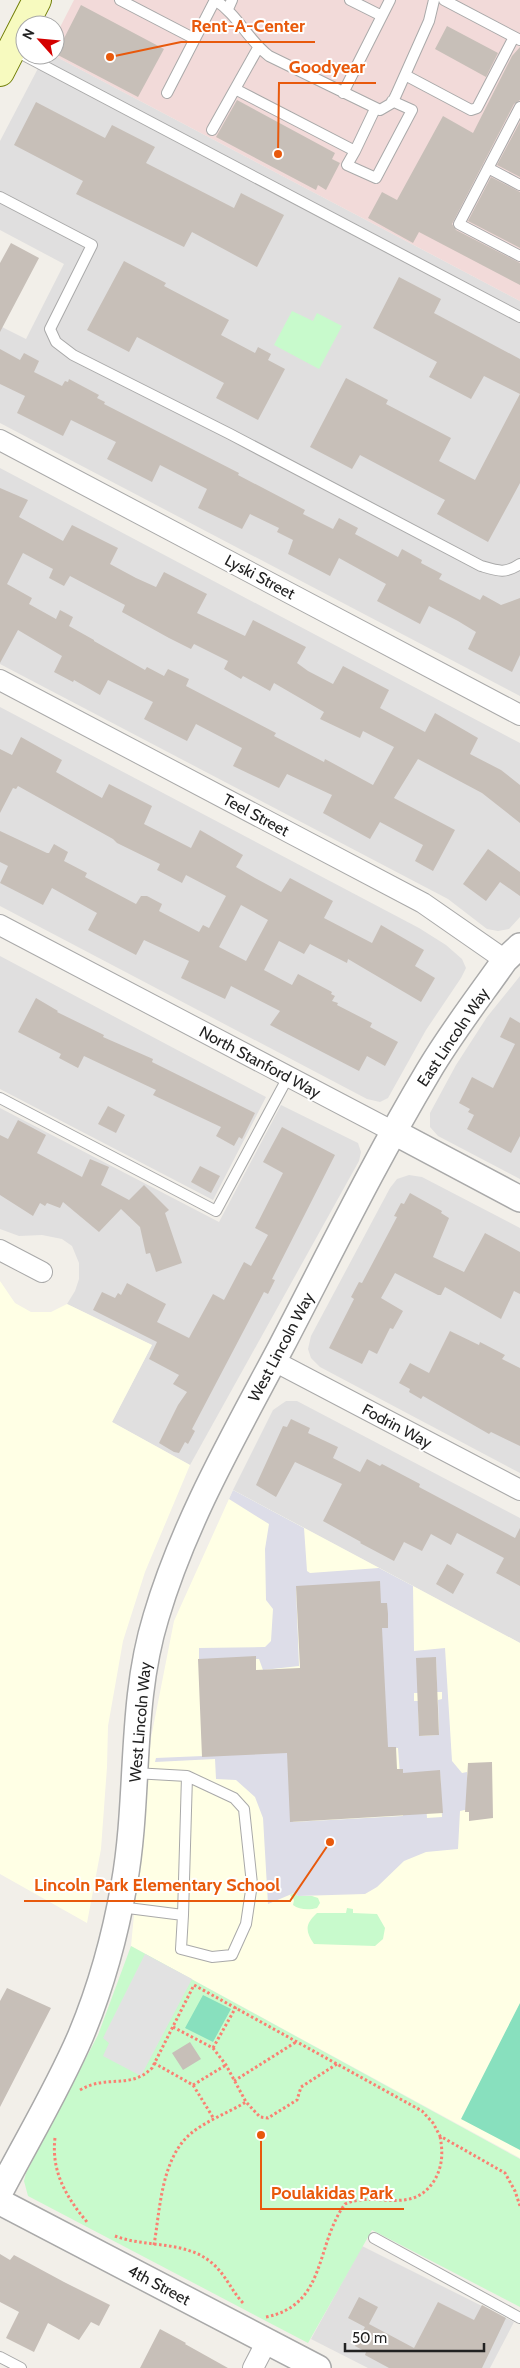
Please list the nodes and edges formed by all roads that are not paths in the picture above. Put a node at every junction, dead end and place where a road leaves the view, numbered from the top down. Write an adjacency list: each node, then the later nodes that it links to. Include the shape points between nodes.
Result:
1 (37, 0): 13 (main road)
2 (121, 0): 10 (lane)
3 (215, 0): 8 (lane); 10 (lane)
4 (350, 0): 9 (lane)
5 (390, 0): 9 (lane)
6 (434, 0): 14 (lane, via 429,21)
7 (444, 0): 11 (lane)
8 (230, 5): 12 (lane)
9 (382, 16): 16 (lane)
10 (195, 39): 17 (lane)
11 (517, 39): 14 (lane, via 477,108 470,110)
12 (258, 48): 15 (lane); 16 (lane)
13 (6, 60): 28 (lane)
14 (405, 76): 18 (lane)
15 (235, 89): 22 (lane); 23 (lane)
16 (343, 92): 19 (lane)
17 (167, 93)
18 (392, 101): 19 (lane, via 385,108); 23 (lane, via 412,110 376,178 347,165)
19 (375, 108): 23 (lane)
20 (520, 108): 21 (lane)
21 (517, 119): 24 (lane)
22 (212, 130)
23 (355, 151)
24 (488, 168): 25 (lane); 27 (lane, via 458,224)
25 (520, 186)
26 (0, 197): 30 (lane, via 92,245 50,329 56,342 73,355 481,566 509,571)
27 (520, 256)
28 (520, 317)
29 (0, 440): 32 (street, Lyski Street)
30 (520, 564)
31 (0, 680): 34 (street, Teel Street)
32 (520, 715)
33 (0, 925): 35 (street, North Stanford Way)
34 (512, 953): 37 (street, East Lincoln Way, via 429,1070)
35 (288, 1077): 36 (lane, via 216,1211); 37 (street, North Stanford Way)
36 (0, 1098)
37 (394, 1132): 38 (street, North Stanford Way); 41 (street, West Lincoln Way)
38 (520, 1199)
39 (0, 1250): 40 (street)
40 (42, 1272)
41 (274, 1361): 42 (street, Fodrin Way); 43 (street, West Lincoln Way, via 206,1490 162,1597 142,1672)
42 (520, 1490)
43 (134, 1773): 44 (lane); 45 (street, West Lincoln Way, via 133,1811)
44 (187, 1776): 46 (lane); 46 (lane, via 234,1798 244,1809 252,1884 246,1924 232,1955 212,1957 181,1949)
45 (119, 1907): 46 (lane); 47 (street, West Lincoln Way, via 103,1973 80,2037)
46 (183, 1915)
47 (0, 2192)
48 (0, 2202): 51 (street, 4th Street)
49 (374, 2238): 50 (lane)
50 (520, 2318)
51 (267, 2341): 54 (street); 55 (street, 4th Street)
52 (0, 2357): 53 (lane)
53 (21, 2368)
54 (253, 2368)
55 (318, 2368)

